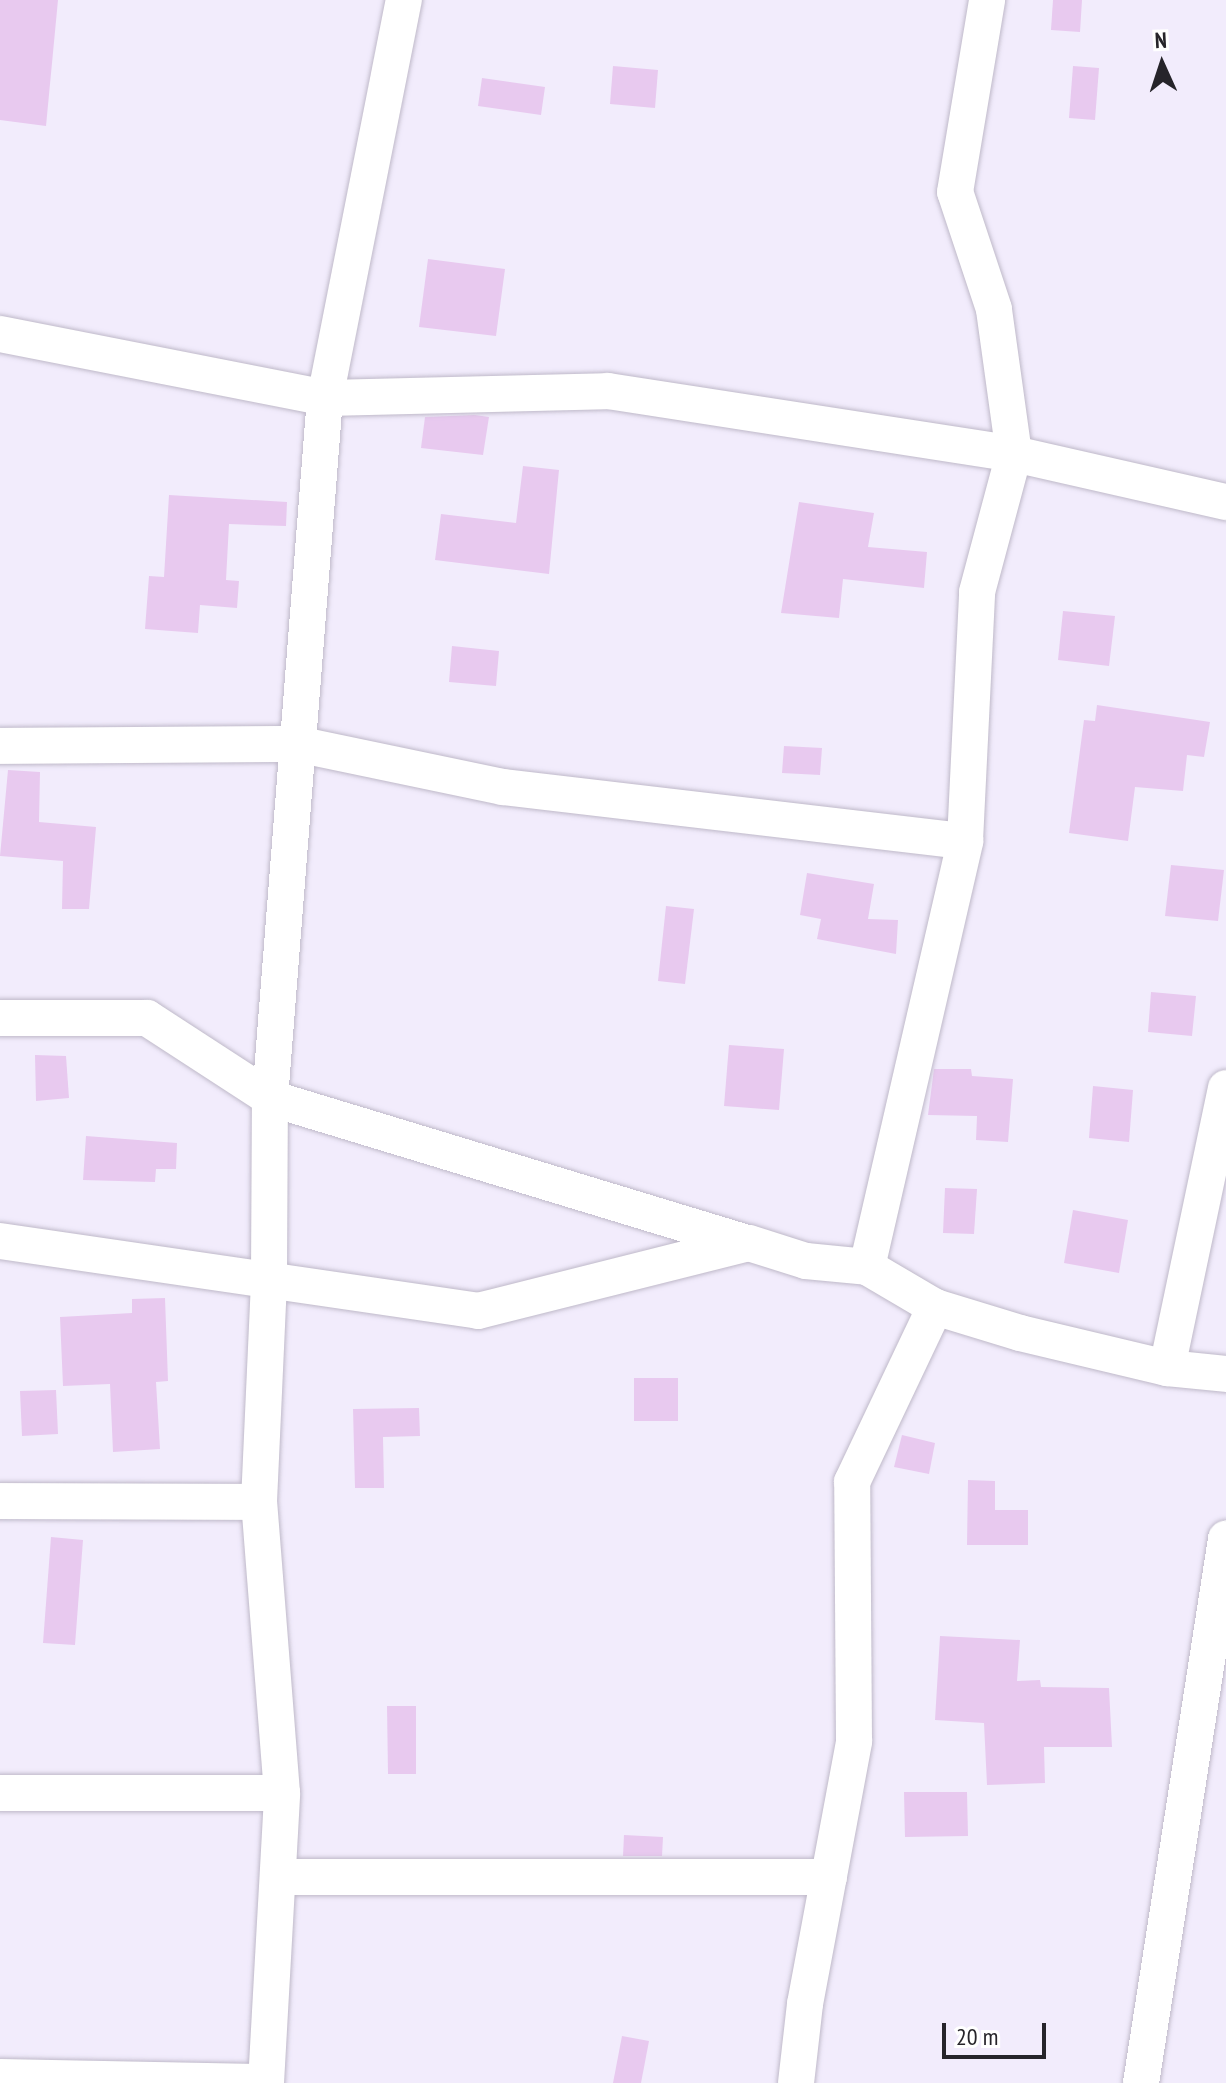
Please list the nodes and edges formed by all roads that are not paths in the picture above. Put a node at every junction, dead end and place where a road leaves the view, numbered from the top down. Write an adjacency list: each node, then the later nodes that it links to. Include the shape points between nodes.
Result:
1 (404, 0): 4 (street)
2 (987, 0): 5 (street, via 955,192 994,309)
3 (0, 334): 4 (street)
4 (325, 398): 5 (street, via 608,391); 7 (street)
5 (1014, 454): 6 (street); 9 (street, via 977,592)
6 (1226, 502)
7 (297, 744): 8 (street); 9 (street, via 503,787); 12 (street)
8 (0, 746)
9 (965, 841): 15 (street)
10 (0, 1018): 12 (street, via 147,1018)
11 (1226, 1088): 18 (street)
12 (270, 1098): 14 (street); 16 (street)
13 (0, 1241): 16 (street)
14 (749, 1243): 15 (street, via 806,1261); 16 (street, via 478,1311)
15 (867, 1267): 17 (street)
16 (269, 1278): 21 (street)
17 (935, 1307): 18 (street); 26 (street, via 852,1482 854,1741)
18 (1167, 1368): 19 (street)
19 (1226, 1374)
20 (0, 1501): 21 (street)
21 (259, 1502): 24 (street)
22 (1226, 1539): 30 (street)
23 (0, 1793): 24 (street)
24 (282, 1793): 25 (street)
25 (278, 1877): 26 (street); 28 (street)
26 (829, 1877): 29 (street)
27 (0, 2077): 28 (street)
28 (266, 2082)
29 (796, 2083)
30 (1141, 2083)

